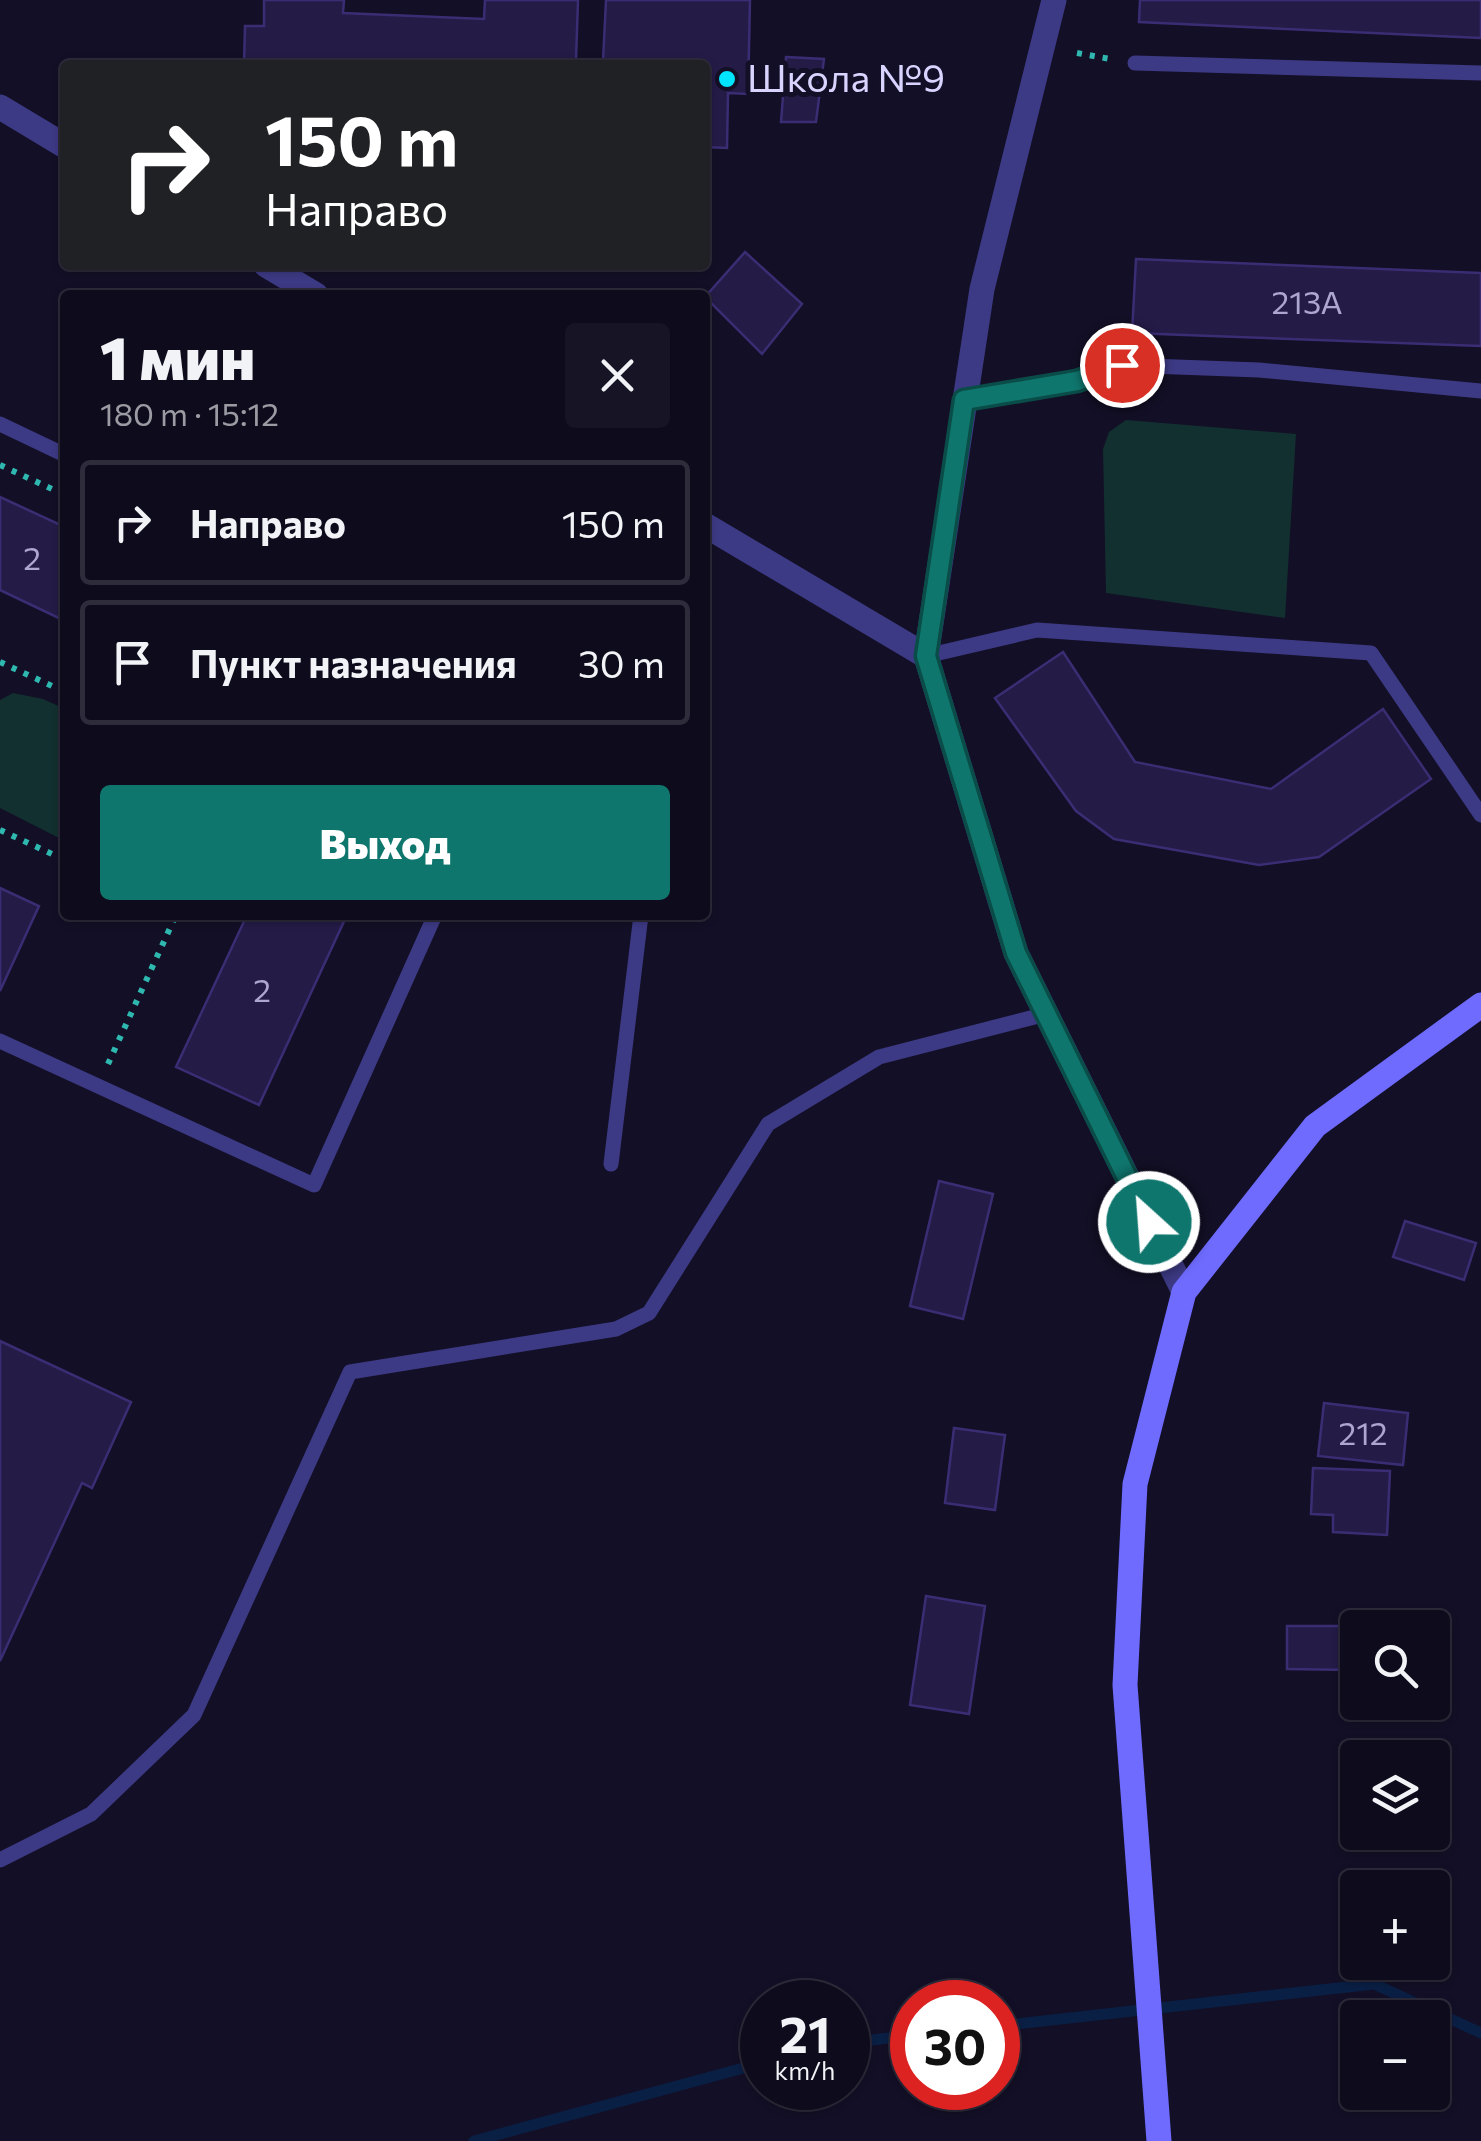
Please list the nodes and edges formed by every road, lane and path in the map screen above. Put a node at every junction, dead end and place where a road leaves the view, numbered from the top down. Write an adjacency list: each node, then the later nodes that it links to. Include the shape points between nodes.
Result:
1 (1054, 0): 9 (street, via 982,289)
2 (1135, 64): 3 (lane)
3 (1481, 73)
4 (0, 108): 5 (street)
5 (60, 143)
6 (274, 270): 7 (street)
7 (308, 290)
8 (1481, 391): 9 (lane, via 1122,365 1077,381)
9 (964, 400): 15 (street)
10 (0, 424): 11 (lane)
11 (60, 452)
12 (0, 465): 13 (path)
13 (60, 493)
14 (710, 529): 15 (street)
15 (926, 656): 18 (lane, via 1037,630 1371,652); 25 (street, via 1016,953)
16 (0, 662): 17 (path)
17 (60, 690)
18 (1481, 815)
19 (0, 830): 20 (path)
20 (60, 858)
21 (174, 920): 27 (path)
22 (434, 920): 27 (lane, via 314,1186)
23 (641, 920): 28 (lane)
24 (1481, 1005): 29 (main road, via 1314,1126)
25 (1046, 1014): 29 (street); 30 (lane, via 879,1057 768,1124 649,1313 616,1328 350,1372 194,1715 92,1814)
26 (0, 1041): 27 (lane)
27 (98, 1086)
28 (611, 1164)
29 (1184, 1292): 31 (main road, via 1135,1484 1125,1685)
30 (0, 1860)
31 (1160, 2141)

